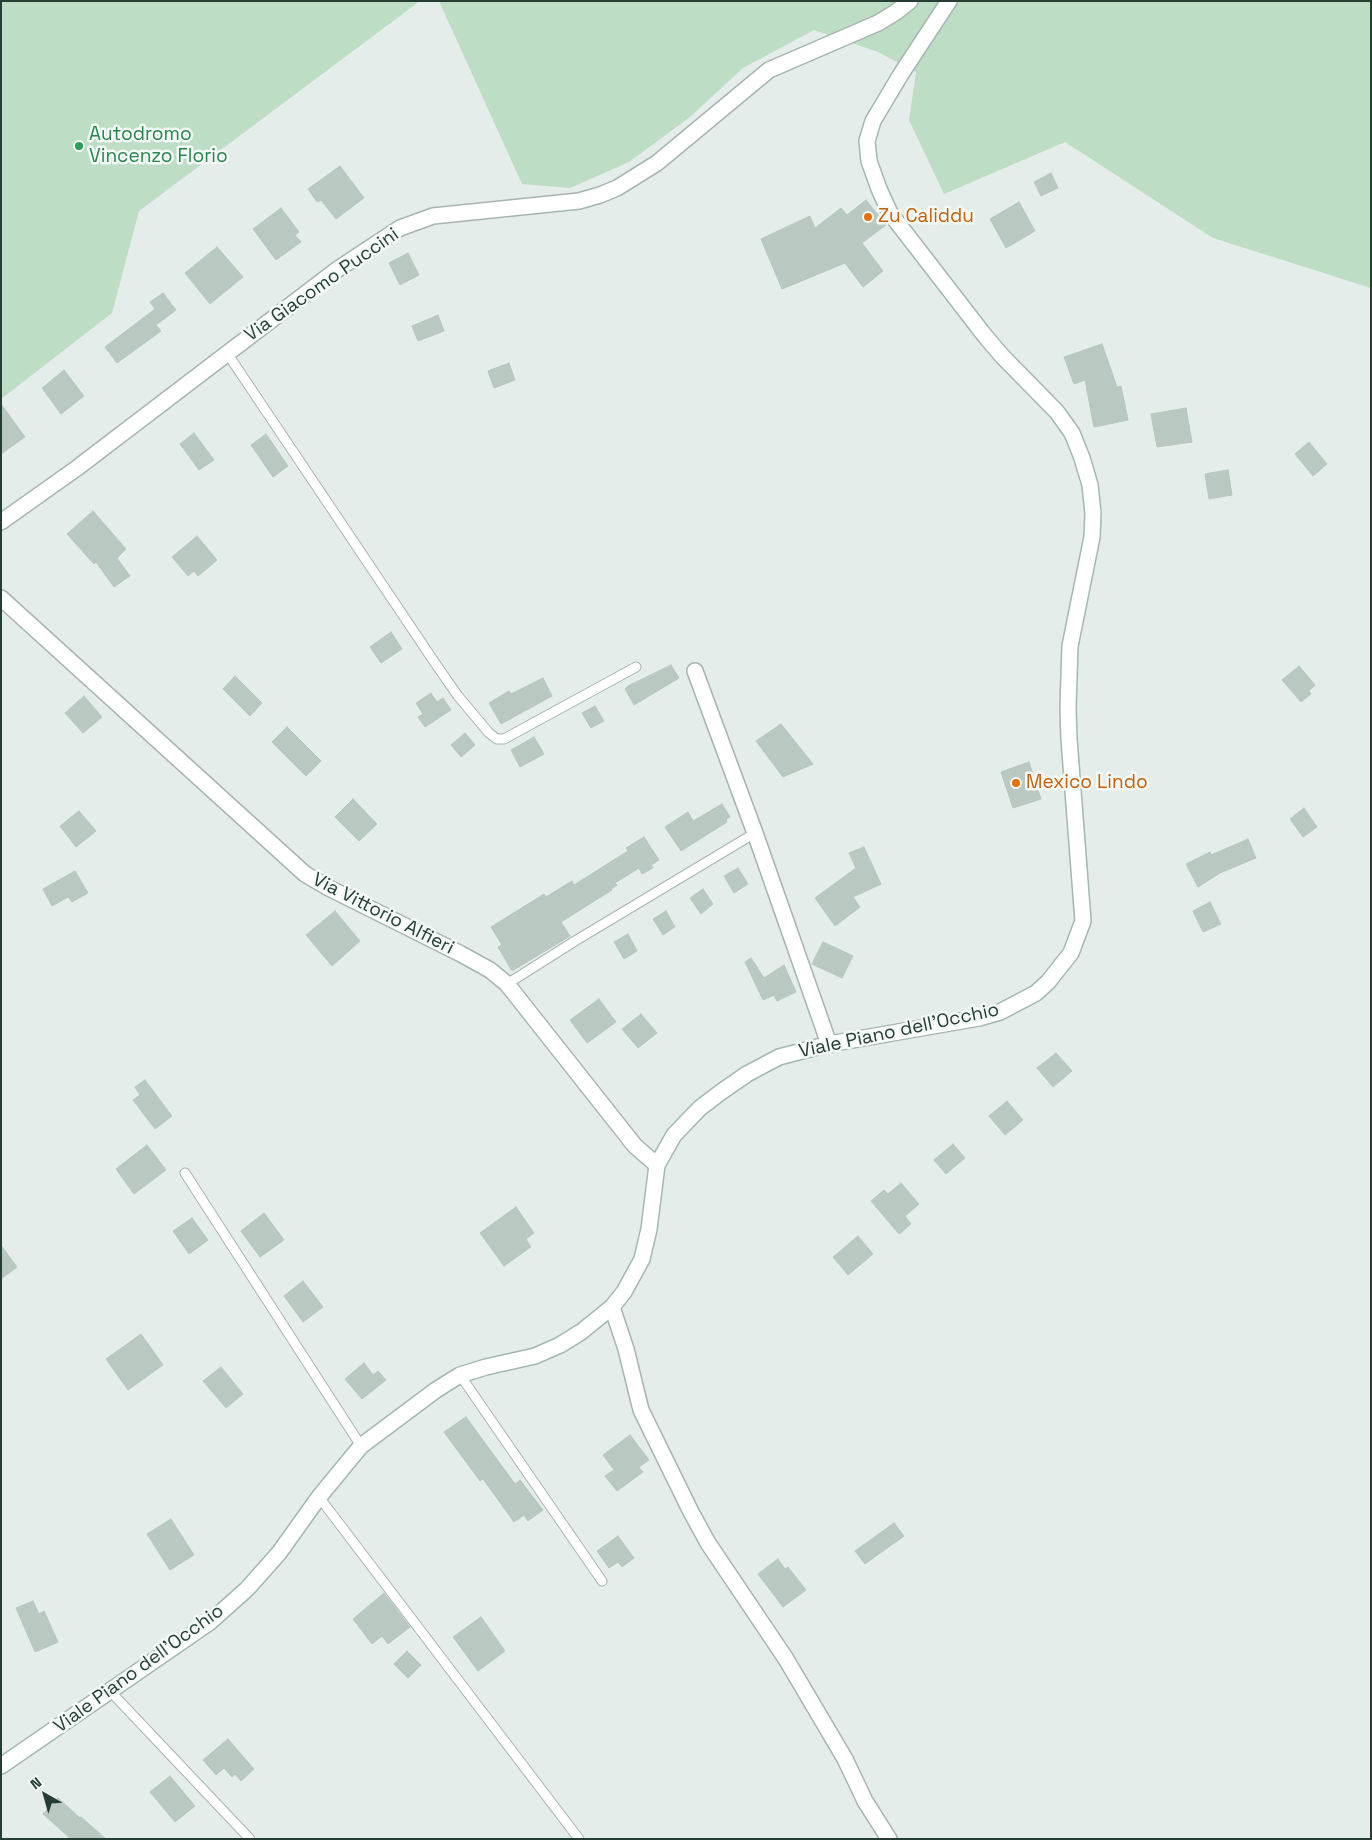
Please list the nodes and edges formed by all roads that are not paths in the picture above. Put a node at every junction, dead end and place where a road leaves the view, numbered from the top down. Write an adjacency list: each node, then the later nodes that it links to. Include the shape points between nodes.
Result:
1 (910, 1): 3 (street, Via Giacomo Puccini, via 878,23 769,70 657,163 600,196 433,216 400,228)
2 (949, 1): 10 (street, Viale Piano dell'Occhio, via 874,121 867,141 869,161 890,213 985,336 1057,412 1072,433 1090,485 1092,529 1070,646 1068,708 1083,922 1071,953 1048,982 1036,993 1000,1012)
3 (228, 353): 4 (street, Via Giacomo Puccini); 6 (lane, via 437,666 489,733 497,739 504,739)
4 (1, 522)
5 (1, 598): 9 (street, Via Vittorio Alfieri, via 305,874 461,954)
6 (636, 667)
7 (695, 671): 8 (street)
8 (755, 833): 9 (lane); 10 (street)
9 (507, 984): 11 (street, Via Vittorio Alfieri, via 635,1146)
10 (829, 1044): 11 (street, Viale Piano dell'Occhio, via 779,1057 740,1078 700,1108 674,1135)
11 (657, 1165): 13 (street, Viale Piano dell'Occhio, via 642,1259)
12 (185, 1173): 15 (lane)
13 (612, 1307): 14 (street, Viale Piano dell'Occhio, via 581,1332 536,1356); 22 (street, via 641,1410 691,1512 846,1758 865,1801)
14 (460, 1375): 15 (street, Viale Piano dell'Occhio); 17 (lane)
15 (361, 1446): 16 (street, Viale Piano dell'Occhio)
16 (319, 1497): 18 (street, Viale Piano dell'Occhio, via 279,1553 247,1589 210,1622); 21 (lane)
17 (602, 1581)
18 (110, 1691): 19 (street, Viale Piano dell'Occhio); 20 (lane)
19 (1, 1766)
20 (250, 1839)
21 (579, 1839)
22 (889, 1839)

